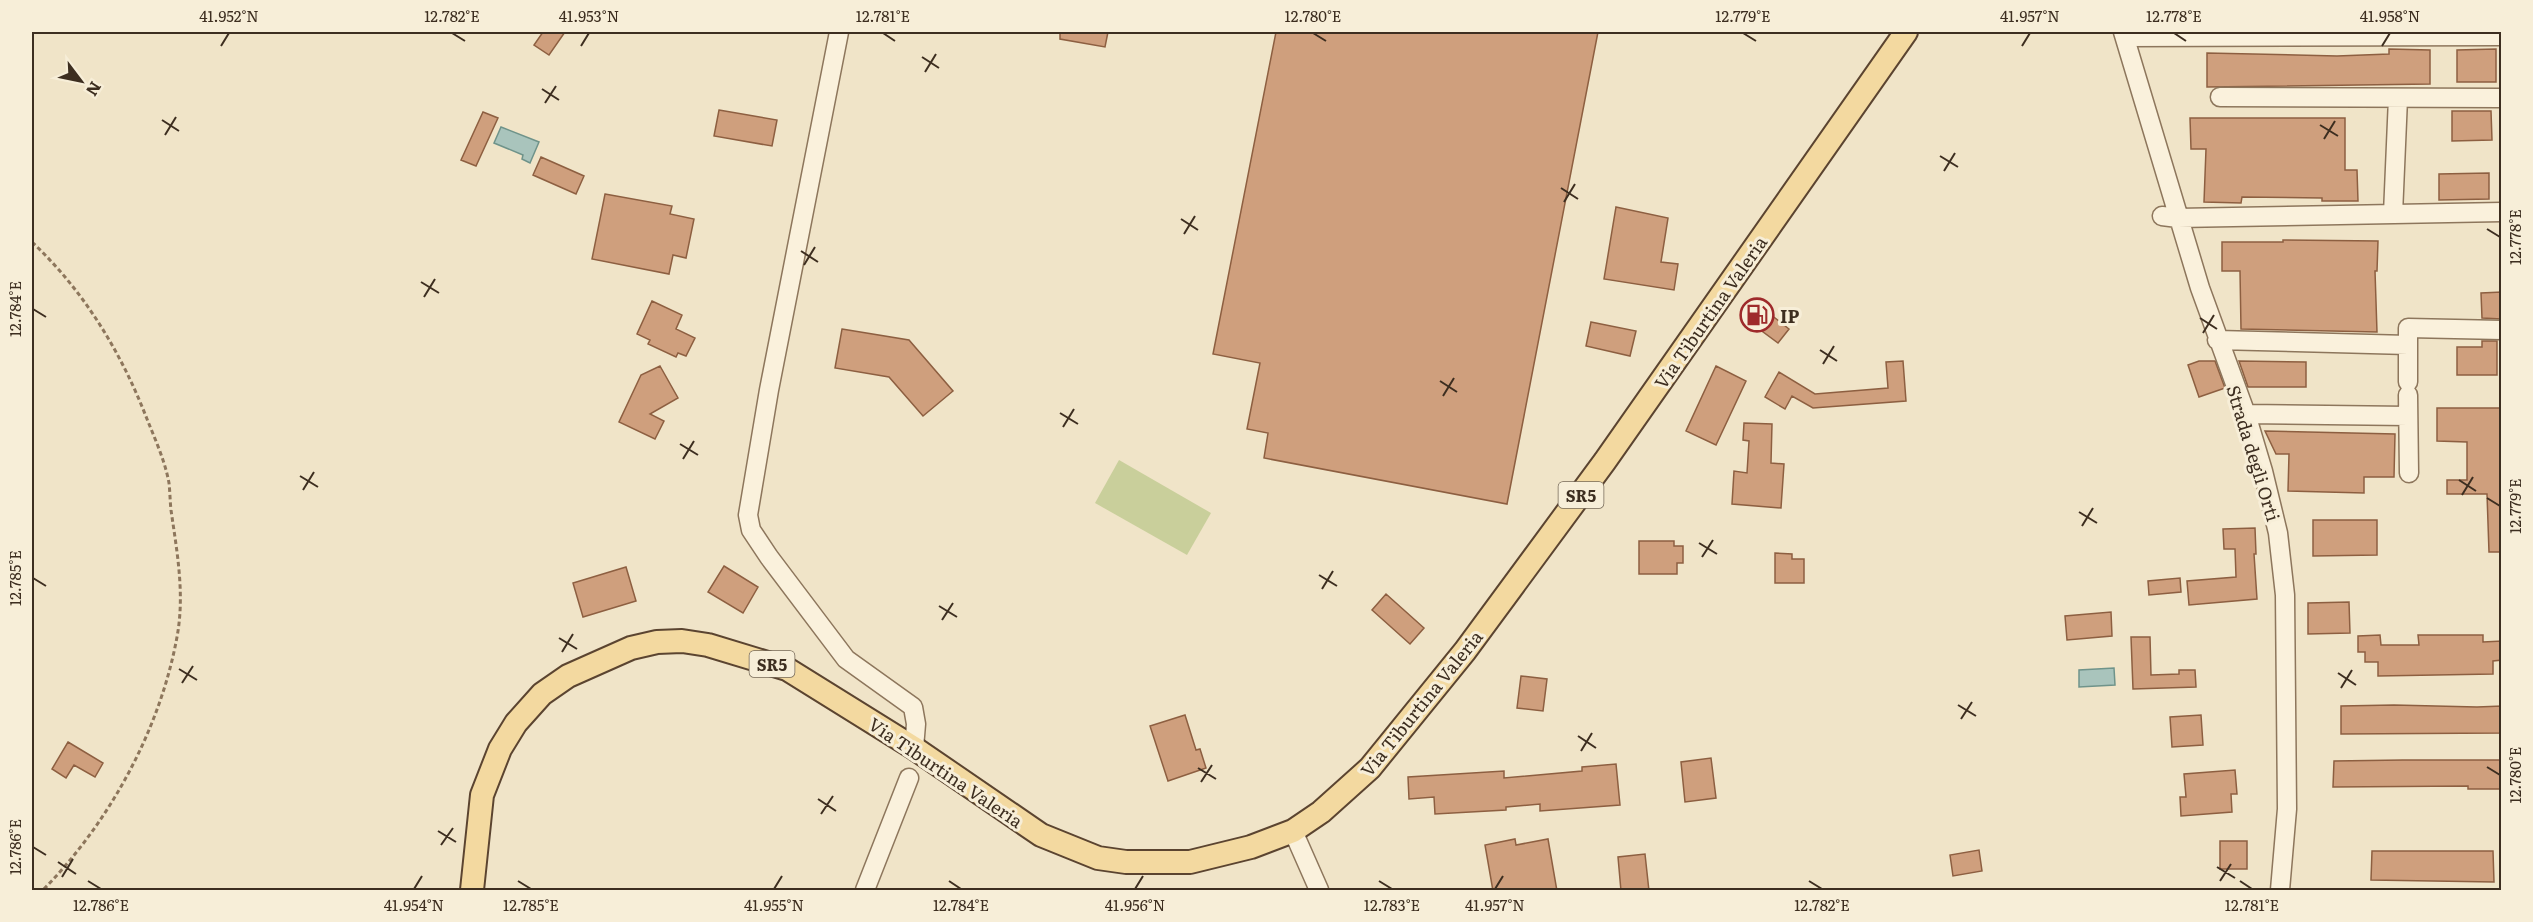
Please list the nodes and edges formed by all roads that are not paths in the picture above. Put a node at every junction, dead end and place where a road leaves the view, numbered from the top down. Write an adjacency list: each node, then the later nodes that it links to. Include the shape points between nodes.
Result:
1 (839, 32): 17 (street, via 748,515 751,530 769,557 846,659 913,707)
2 (1906, 32): 19 (main road, Via Tiburtina Valeria / SR5, via 1605,461 1465,651 1370,768 1321,812)
3 (2124, 34): 4 (street); 10 (street, Strada degli Orti)
4 (2502, 36)
5 (2220, 97): 6 (street)
6 (2398, 98): 7 (street); 9 (street)
7 (2502, 98)
8 (2502, 212): 9 (street)
9 (2393, 214): 10 (street)
10 (2170, 217): 12 (street, Strada degli Orti)
11 (2502, 330): 13 (street, via 2408,328)
12 (2217, 340): 13 (street); 14 (street, Strada degli Orti)
13 (2408, 345): 15 (street)
14 (2247, 414): 15 (street); 23 (street, Strada degli Orti, via 2278,533 2285,586 2287,809)
15 (2408, 416): 16 (street)
16 (2409, 473)
17 (914, 748): 19 (main road, Via Tiburtina Valeria / SR5, via 1041,835 1098,858 1190,862 1251,847); 20 (main road, Via Tiburtina Valeria / SR5, via 787,669 695,642 657,642 631,648 559,681 537,698 512,729 482,795)
18 (909, 778): 21 (street)
19 (1293, 831): 22 (street)
20 (472, 891)
21 (865, 891)
22 (1319, 891)
23 (2280, 891)

